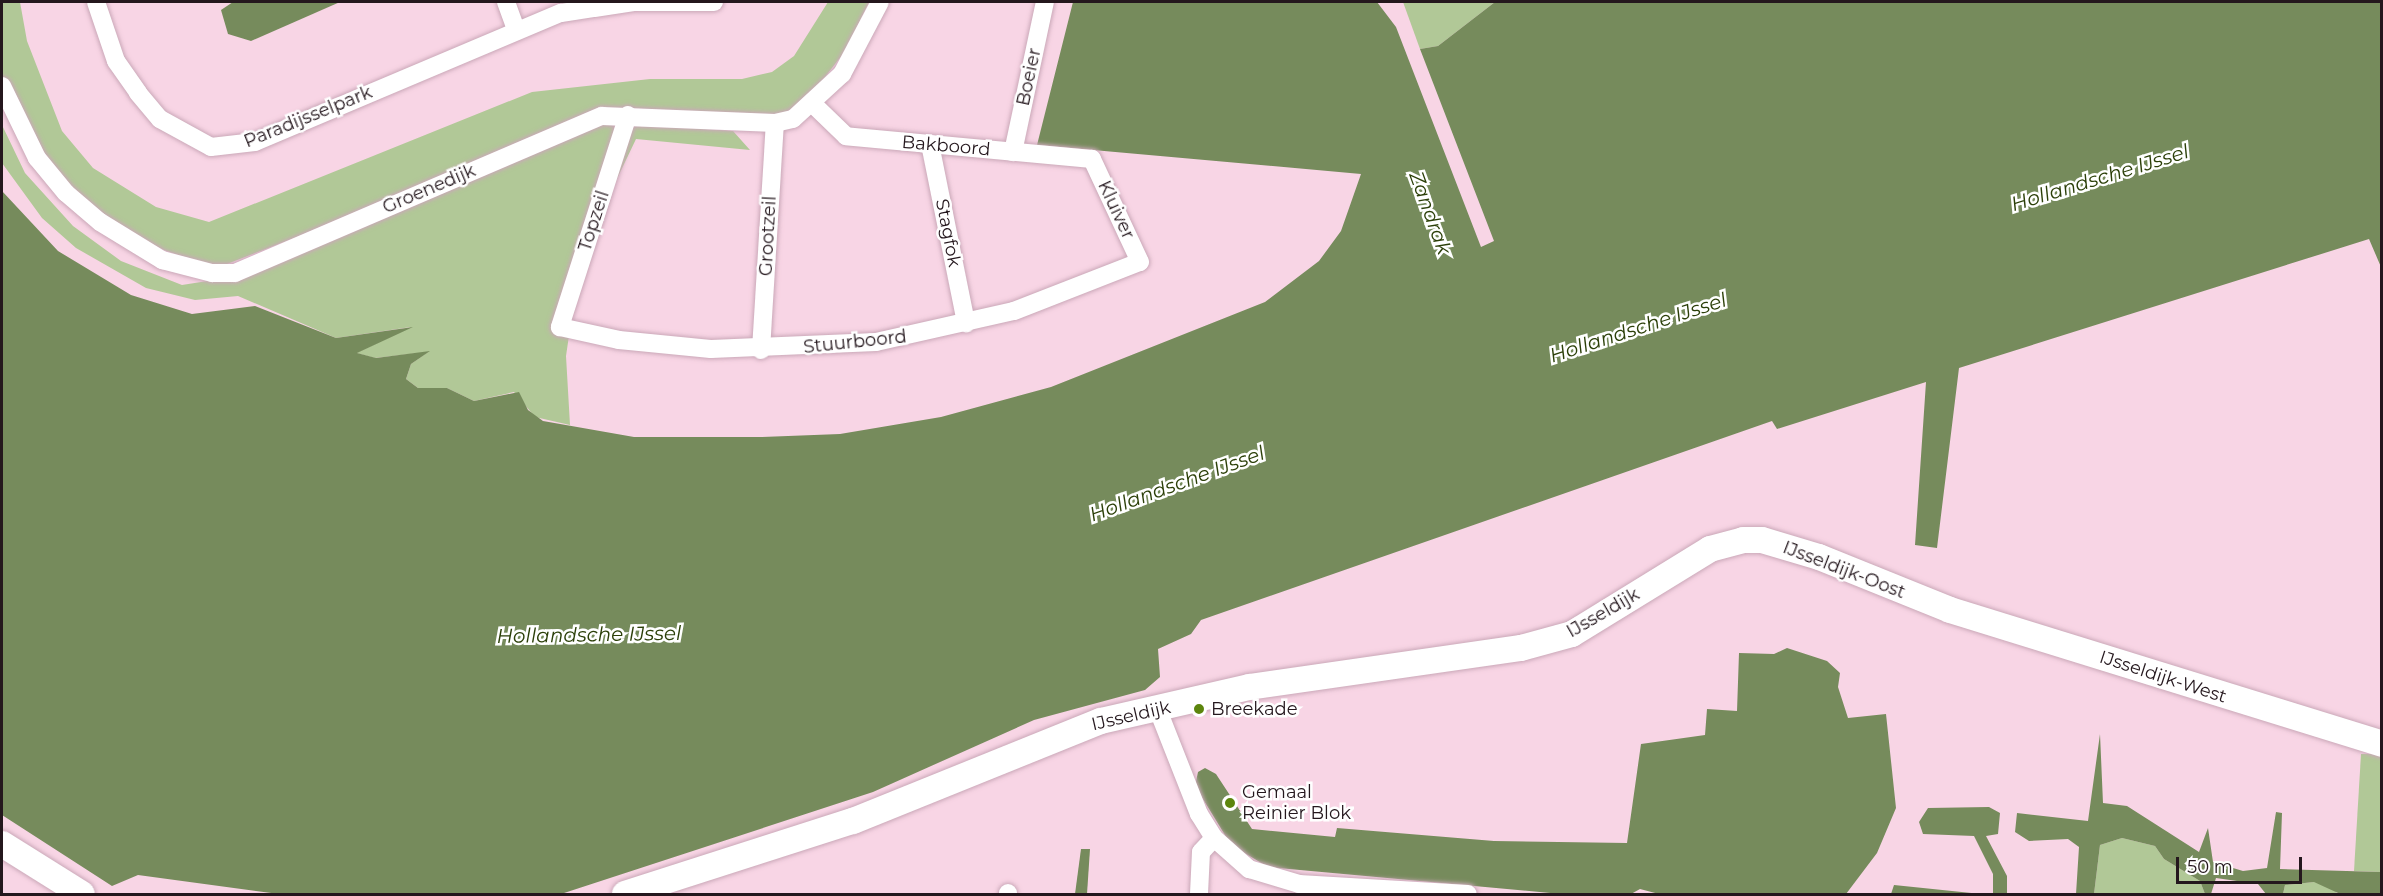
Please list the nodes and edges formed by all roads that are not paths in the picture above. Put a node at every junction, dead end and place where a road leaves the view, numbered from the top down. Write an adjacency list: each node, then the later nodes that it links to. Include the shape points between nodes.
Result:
1 (96, 2): 6 (street, Paradijsselpark, via 116,62 138,93 160,119 211,147 255,142)
2 (506, 2): 6 (street)
3 (714, 2): 6 (street, Paradijsselpark, via 591,6)
4 (880, 2): 8 (street, Groenedijk, via 842,74)
5 (1044, 2): 12 (street, Boeier)
6 (516, 29)
7 (2, 86): 9 (street, Groenedijk, via 37,158 66,193 162,260 212,273 235,273 577,125)
8 (814, 105): 10 (street, Groenedijk); 11 (street, Bakboord, via 846,136)
9 (628, 115): 10 (street, Groenedijk); 16 (street, Topzeil)
10 (775, 123): 17 (street, Grootzeil)
11 (930, 144): 12 (street, Bakboord); 15 (street, Stagfok)
12 (1013, 152): 13 (street, Bakboord)
13 (1092, 159): 14 (street, Kluiver)
14 (1140, 262): 15 (street, Stuurboord, via 1055,297)
15 (966, 323): 17 (street, Stuurboord, via 876,342)
16 (560, 327): 17 (street, Stuurboord, via 619,340)
17 (761, 350)
18 (1743, 540): 19 (street, IJsseldijk-Oost, via 1762,540 1819,557); 20 (street, IJsseldijk, via 1710,549 1572,634 1521,648 1249,687)
19 (1944, 608): 21 (street, IJsseldijk-West)
20 (1158, 710): 22 (street, via 1179,770); 26 (street, IJsseldijk, via 1061,734 853,821)
21 (2382, 744)
22 (1214, 838): 24 (street, via 1249,868 1286,882); 27 (street, via 1201,852)
23 (2, 844): 25 (street)
24 (1431, 893): 28 (street)
25 (82, 894)
26 (625, 894)
27 (1199, 894)
28 (1468, 894)

